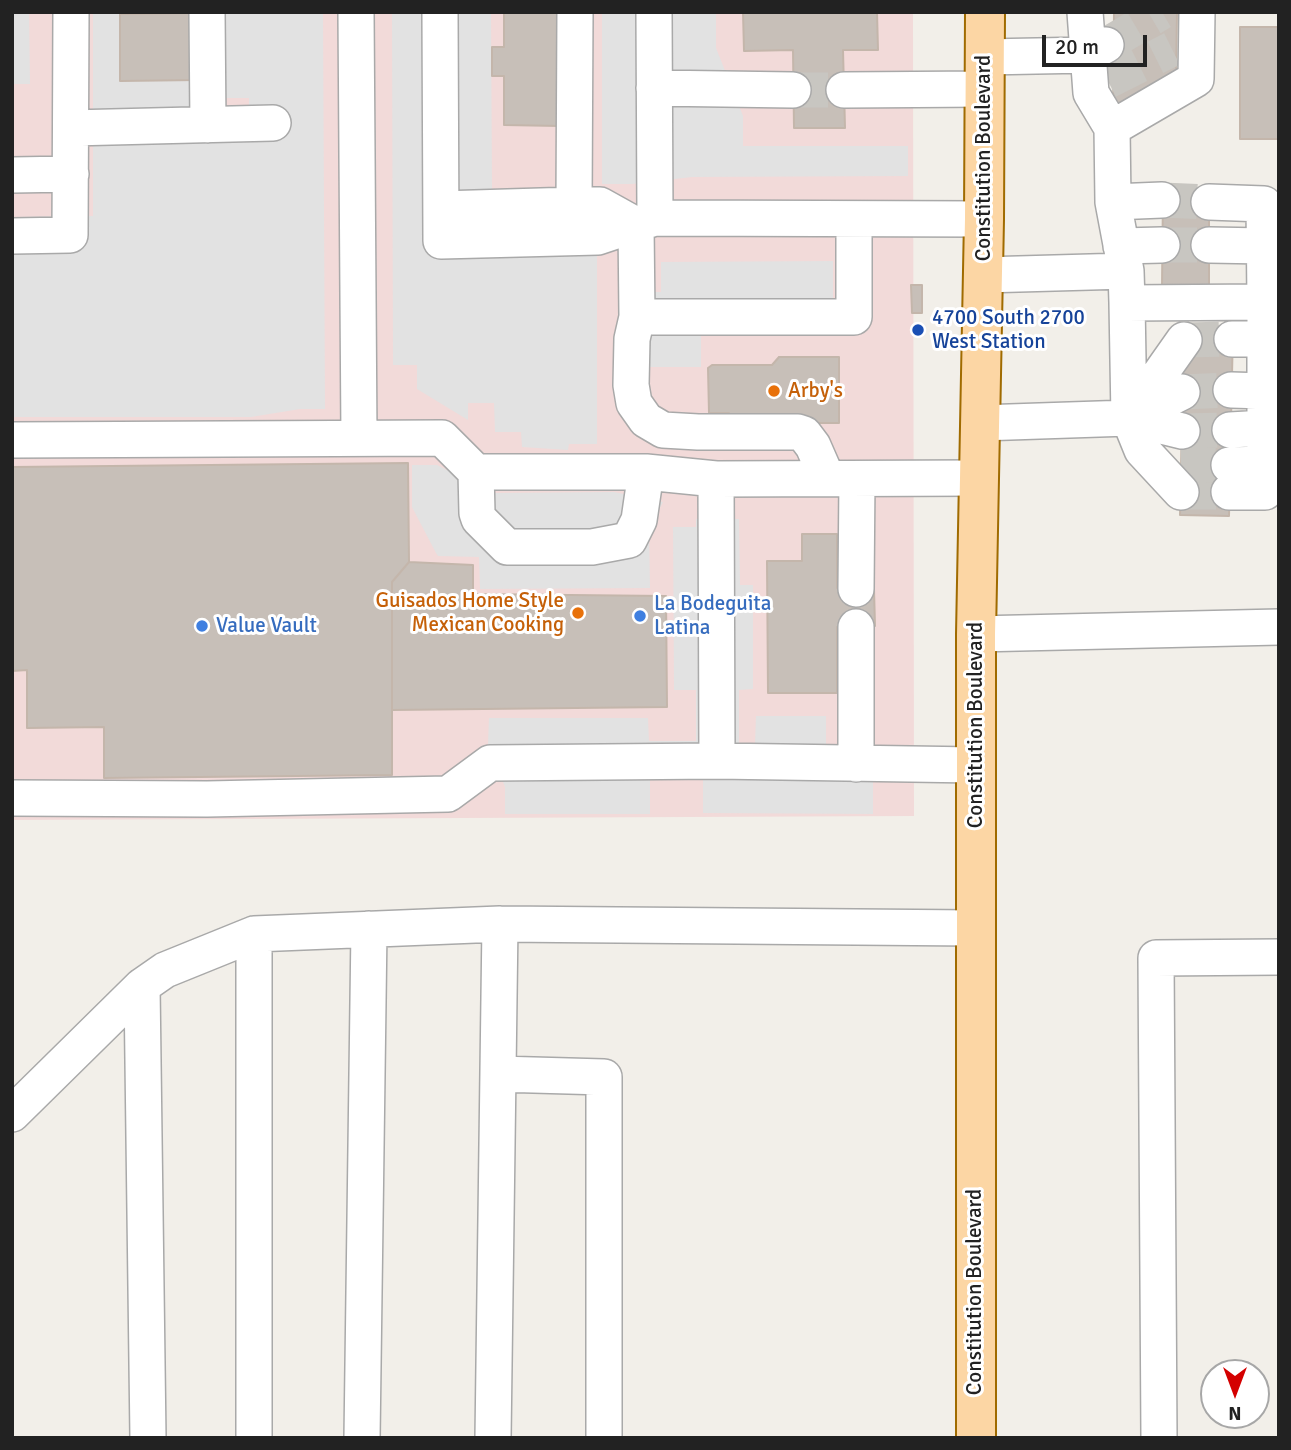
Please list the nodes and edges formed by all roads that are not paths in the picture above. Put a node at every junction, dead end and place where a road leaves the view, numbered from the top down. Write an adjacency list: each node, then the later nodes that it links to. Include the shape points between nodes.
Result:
1 (71, 12): 17 (lane)
2 (206, 12): 16 (lane)
3 (356, 12): 38 (lane)
4 (440, 12): 22 (lane)
5 (575, 12): 21 (lane)
6 (654, 12): 12 (lane)
7 (985, 12): 11 (main road, Constitution Boulevard)
8 (1085, 12): 10 (lane)
9 (1188, 32): 18 (lane, via 1196,79)
10 (1098, 68): 11 (lane); 18 (lane)
11 (985, 73): 14 (lane); 24 (main road, Constitution Boulevard)
12 (654, 88): 13 (lane); 25 (lane)
13 (793, 90)
14 (844, 90)
15 (273, 124): 16 (lane)
16 (208, 125): 17 (lane)
17 (71, 128): 19 (lane)
18 (1112, 128): 29 (lane)
19 (71, 174): 20 (lane); 28 (lane, via 70,235)
20 (12, 175)
21 (574, 205): 22 (lane); 25 (lane, via 600,205)
22 (441, 209): 25 (lane, via 441,241 598,237)
23 (854, 219): 24 (lane); 25 (lane); 32 (lane, via 854,317)
24 (984, 219): 30 (main road, Constitution Boulevard)
25 (646, 222): 32 (lane)
26 (1162, 223): 29 (lane)
27 (1209, 224): 31 (lane, via 1265,225)
28 (12, 236)
29 (1121, 249): 30 (lane); 31 (lane); 33 (lane)
30 (983, 275): 34 (main road, Constitution Boulevard)
31 (1265, 302): 35 (lane, via 1248,366)
32 (637, 317): 44 (lane, via 631,385 646,420 663,430 798,432)
33 (1129, 418): 33 (lane, via 1183,367); 34 (lane); 37 (lane); 45 (lane)
34 (980, 423): 42 (main road, Constitution Boulevard)
35 (1265, 428): 36 (lane); 46 (lane, via 1265,492)
36 (1230, 430)
37 (1182, 431)
38 (359, 437): 39 (lane); 40 (lane, via 442,438)
39 (12, 440)
40 (476, 472): 41 (lane); 41 (lane, via 479,519 507,547 592,547 629,540 639,520)
41 (646, 472): 43 (lane)
42 (979, 478): 44 (lane); 50 (main road, Constitution Boulevard)
43 (716, 479): 44 (lane); 51 (lane)
44 (842, 479): 47 (lane)
45 (1181, 479)
46 (1229, 479)
47 (856, 589)
48 (1279, 626): 50 (lane)
49 (856, 627): 52 (lane)
50 (976, 634): 53 (main road, Constitution Boulevard)
51 (717, 761): 52 (lane); 54 (lane, via 490,763 447,794)
52 (856, 764): 53 (lane)
53 (975, 765): 56 (main road, Constitution Boulevard)
54 (12, 798)
55 (500, 924): 56 (lane); 57 (lane); 61 (lane)
56 (974, 928): 68 (main road, Constitution Boulevard)
57 (369, 929): 58 (lane); 65 (lane)
58 (254, 934): 60 (lane, via 165,970); 64 (lane)
59 (1279, 957): 69 (lane, via 1156,958)
60 (142, 986): 62 (lane); 63 (lane)
61 (498, 1074): 66 (lane); 67 (lane, via 604,1077)
62 (12, 1114)
63 (148, 1438)
64 (254, 1438)
65 (362, 1438)
66 (493, 1438)
67 (604, 1438)
68 (976, 1438)
69 (1159, 1438)

